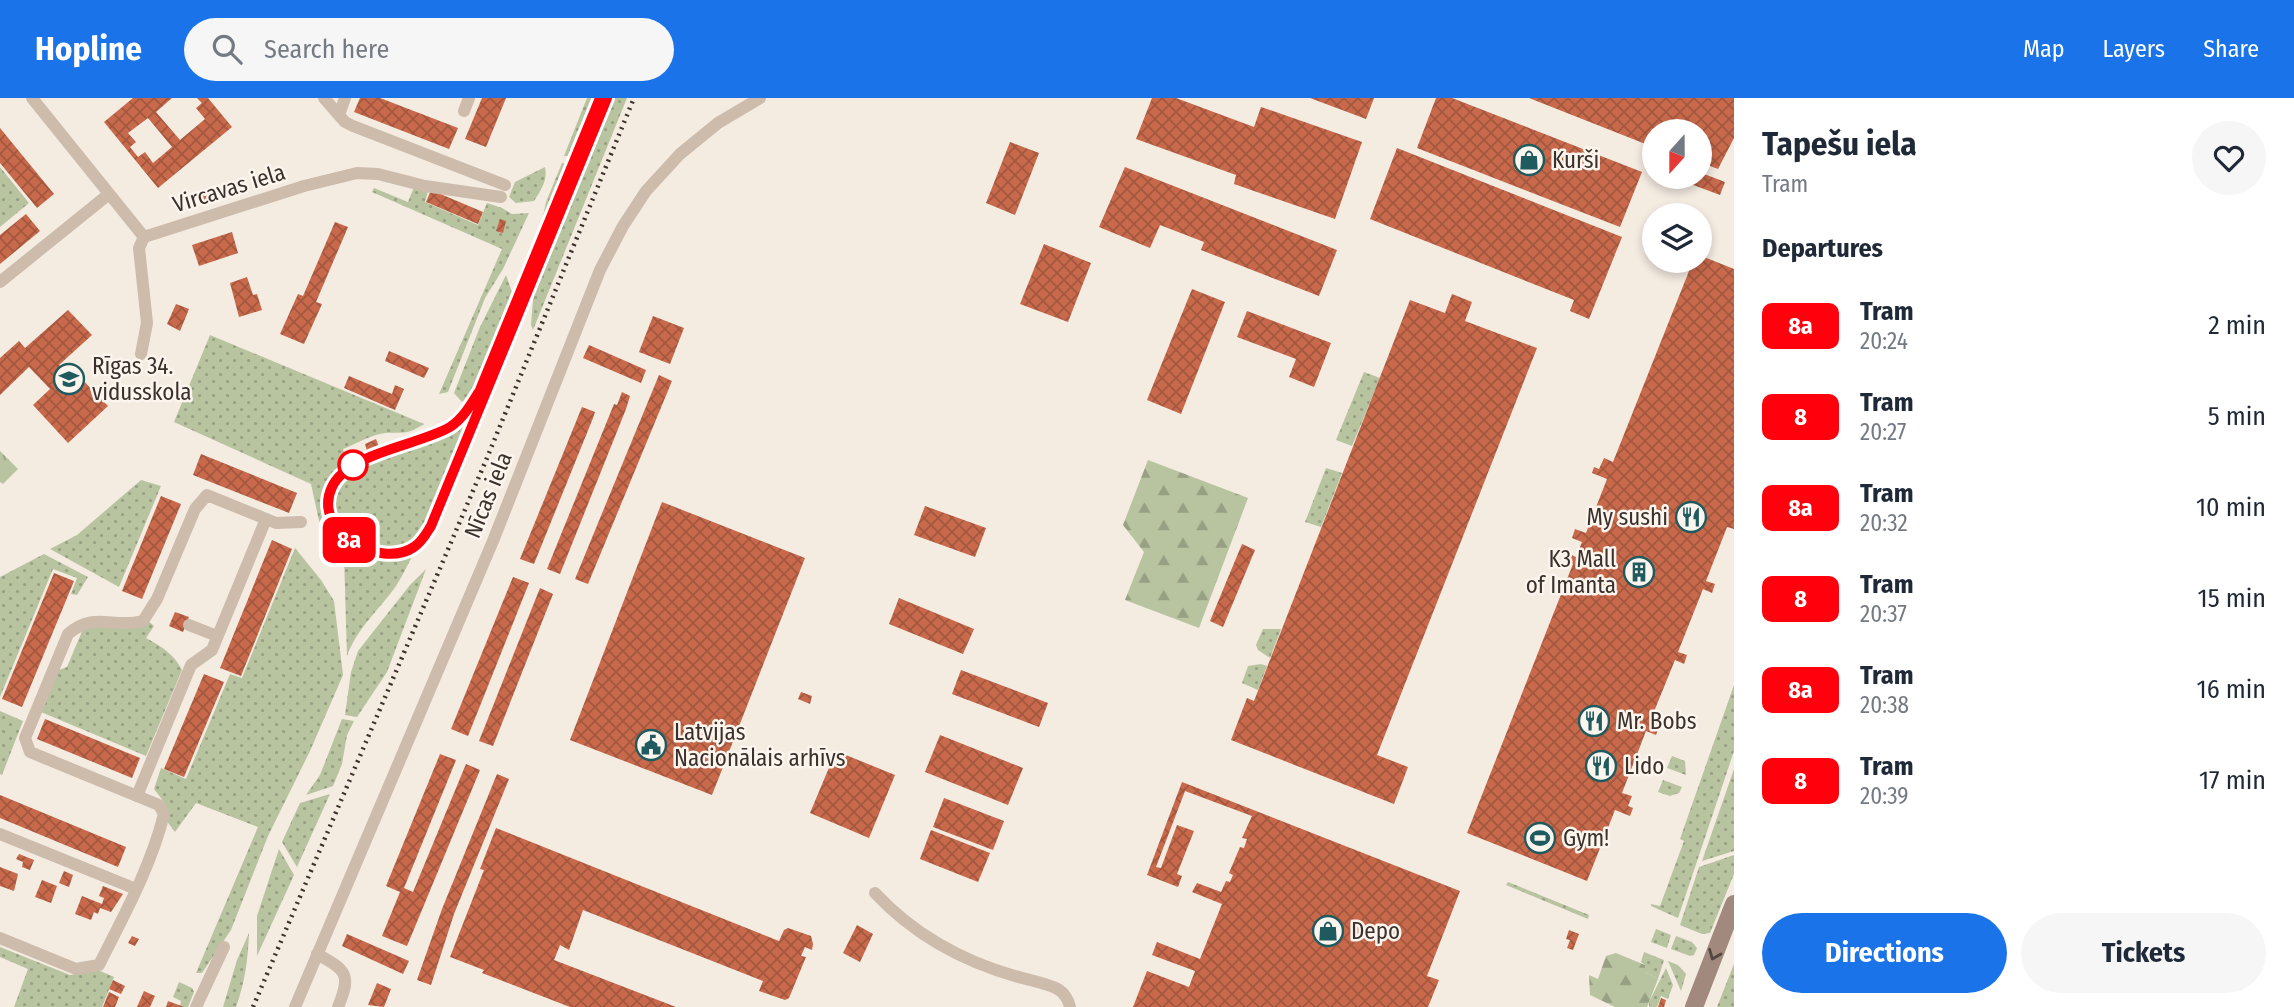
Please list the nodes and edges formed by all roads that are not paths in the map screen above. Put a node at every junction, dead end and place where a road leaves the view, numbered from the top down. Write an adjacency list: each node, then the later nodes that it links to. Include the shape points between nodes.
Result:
1 (32, 98): 8 (street)
2 (324, 98): 7 (street, Vircavas iela)
3 (345, 98): 7 (street)
4 (469, 98): 6 (street)
5 (760, 98): 23 (street, Nīcas iela, via 718,122 680,154 646,191 600,270 498,528)
6 (464, 111)
7 (339, 115): 9 (street, Vircavas iela, via 353,126 503,191 425,186 357,173)
8 (109, 194): 9 (street); 10 (street)
9 (144, 237): 11 (street, via 139,248 147,323)
10 (0, 282)
11 (141, 354)
12 (265, 519): 13 (street); 15 (street); 16 (street, via 207,495 195,509 143,621 128,625 91,621 68,634 25,738 30,752)
13 (301, 522)
14 (190, 625): 15 (street)
15 (217, 636): 16 (street, via 212,650 191,665)
16 (137, 796): 18 (street, via 159,805 164,814)
17 (0, 834): 18 (street)
18 (136, 890): 21 (street, via 100,965 76,969)
19 (876, 893): 27 (street, via 905,921 946,949 996,970 1051,984 1061,990)
20 (1734, 904): 28 (main road, one-way to 28)
21 (0, 938)
22 (224, 947): 24 (street)
23 (317, 954): 25 (street, Nīcas iela); 26 (street, via 347,977)
24 (196, 1007)
25 (295, 1007)
26 (338, 1007)
27 (1070, 1007)
28 (1694, 1007)

